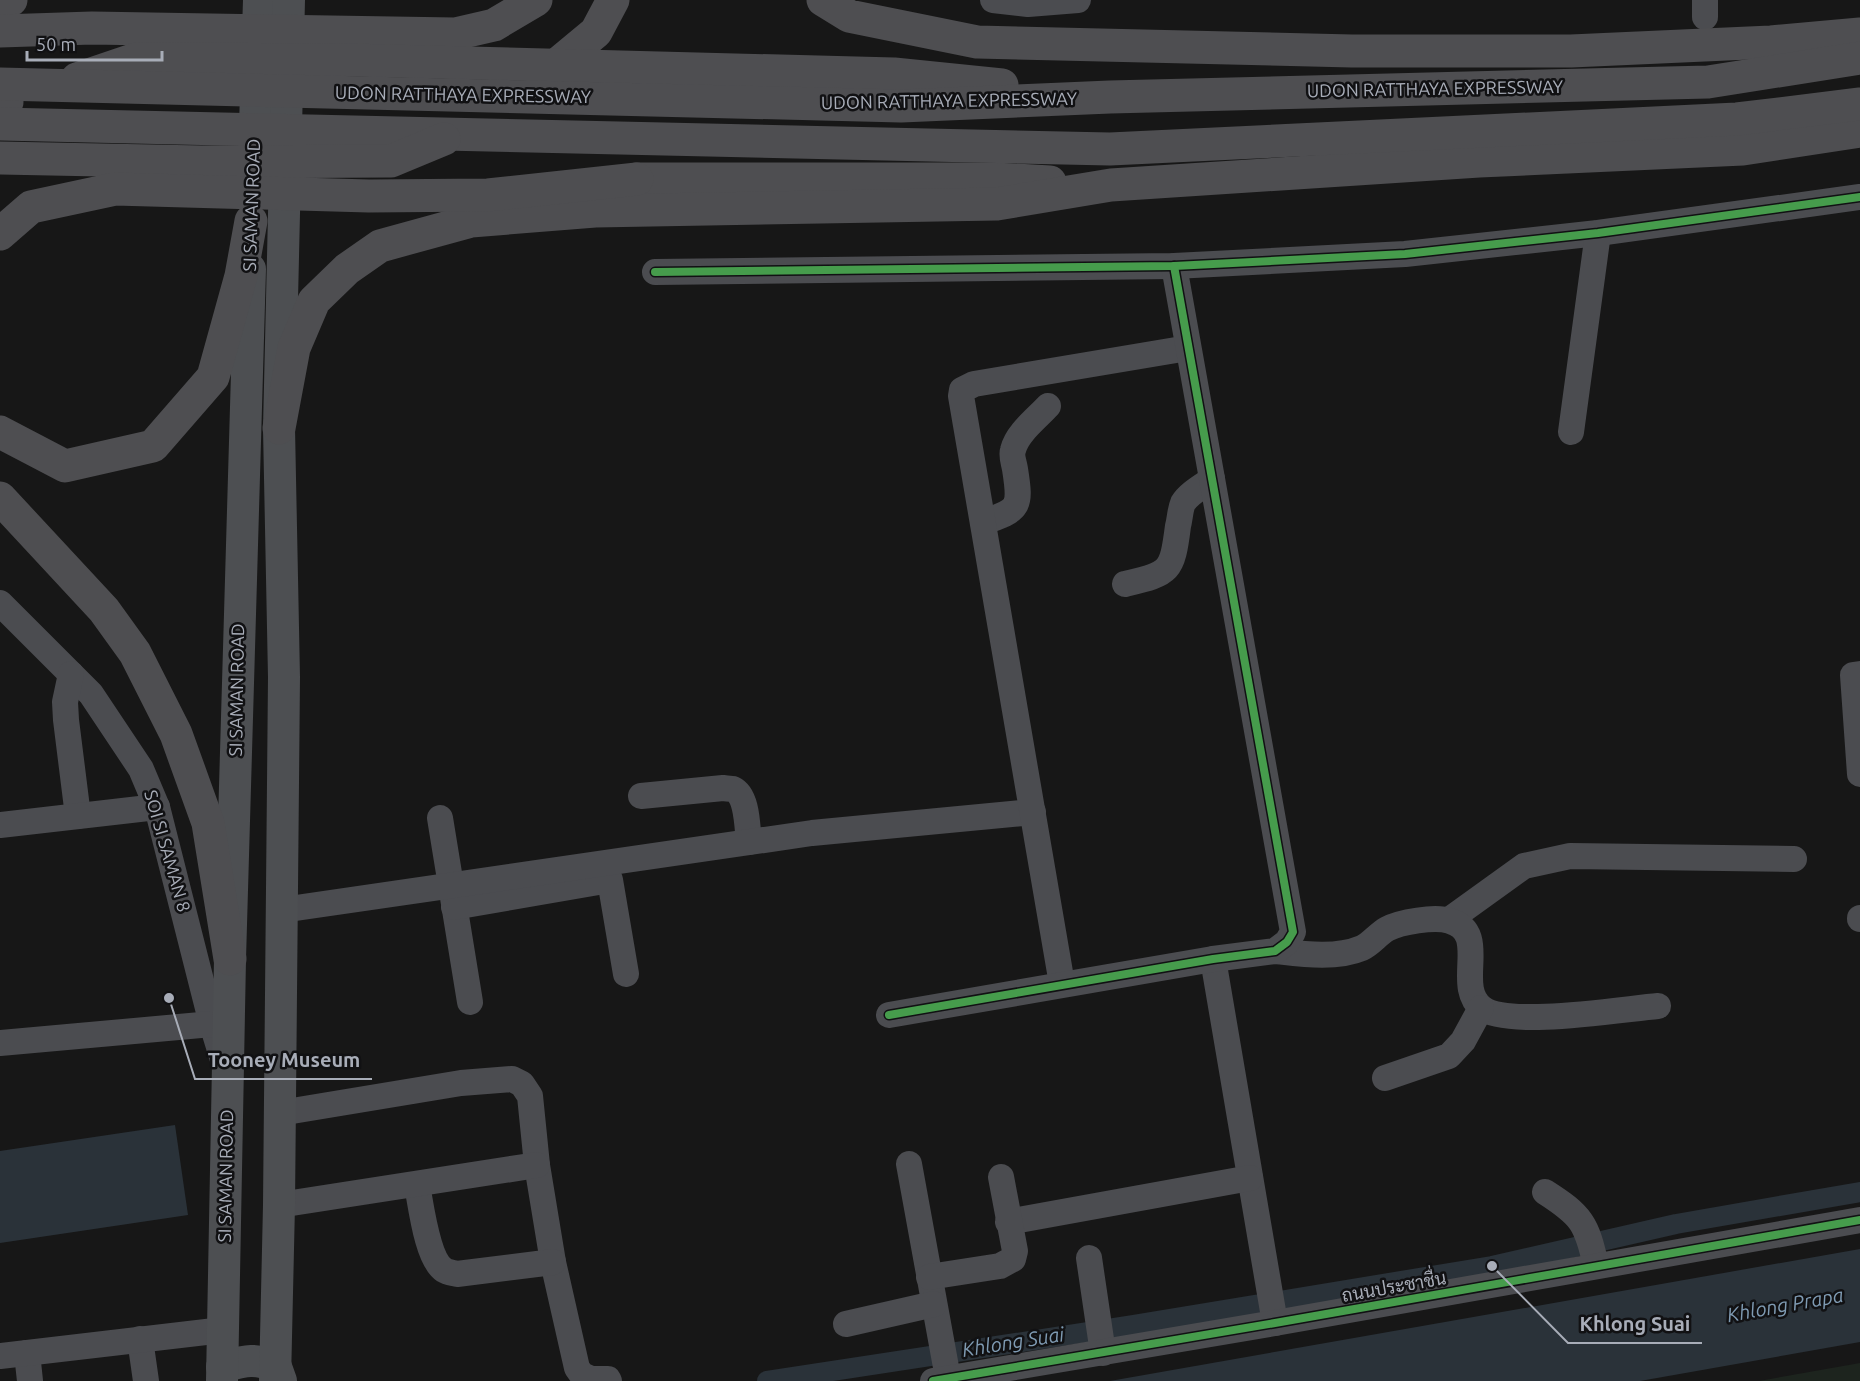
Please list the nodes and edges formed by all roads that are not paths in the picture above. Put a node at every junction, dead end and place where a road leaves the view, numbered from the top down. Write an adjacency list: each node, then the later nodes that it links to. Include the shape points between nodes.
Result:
1 (10, 0): 9 (highway)
2 (259, 0): 13 (main road, SI SAMAN ROAD)
3 (289, 0): 14 (main road, SI SAMAN ROAD)
4 (537, 0): 10 (highway, bridge, via 494,25 455,34 92,28)
5 (613, 0): 20 (highway, bridge, via 596,32 489,121 392,161)
6 (823, 0): 11 (highway, via 849,16 977,42 1352,51 1571,51)
7 (993, 0): 8 (street, via 1028,4)
8 (1077, 0)
9 (0, 1)
10 (0, 31)
11 (1860, 34)
12 (1860, 58): 16 (highway, UDON RATTHAYA EXPRESSWAY, bridge, via 1708,82 901,106)
13 (257, 75): 14 (main road); 17 (main road, SI SAMAN ROAD)
14 (289, 75): 18 (main road, SI SAMAN ROAD)
15 (1860, 104): 16 (highway, UDON RATTHAYA EXPRESSWAY, bridge, via 1737,119 1110,149)
16 (2, 105)
17 (256, 116): 18 (main road); 23 (main road, SI SAMAN ROAD)
18 (288, 117): 30 (main road, SI SAMAN ROAD)
19 (1860, 131): 21 (highway, via 1743,149 1479,161)
20 (0, 158)
21 (1111, 185): 24 (highway, bridge, via 995,178 637,179 488,195 369,196 115,189 31,207); 30 (highway, via 997,204 595,211 493,219 471,221 380,246 347,269 314,301 294,348)
22 (1860, 197): 25 (street)
23 (251, 221): 31 (highway, via 241,276 213,377 153,446 65,466); 53 (main road, SI SAMAN ROAD)
24 (0, 234)
25 (1598, 234): 26 (street, via 1405,254); 32 (street)
26 (1174, 266): 27 (street); 28 (street)
27 (655, 273)
28 (1188, 348): 33 (street); 35 (street, via 974,384 962,390)
29 (1048, 406): 35 (street, via 1018,438 1013,449 1017,505 1011,512)
30 (279, 428): 50 (main road, SI SAMAN ROAD, via 284,667)
31 (0, 432)
32 (1571, 432)
33 (1212, 479): 36 (street, via 1183,504 1174,558 1165,572); 52 (street, via 1293,932)
34 (0, 498): 53 (highway, via 110,619 135,653 176,734 208,823)
35 (983, 522): 43 (street)
36 (1125, 584)
37 (0, 603): 38 (street, SOI SI SAMAN 8)
38 (71, 674): 42 (street, SOI SI SAMAN 8, via 91,694 141,769); 44 (street, via 65,702)
39 (1860, 674): 40 (street, via 1853,675)
40 (1860, 774)
41 (641, 796): 47 (street, via 733,789 743,802)
42 (157, 807): 44 (street); 61 (street, SOI SI SAMAN 8)
43 (1033, 812): 47 (street); 56 (street)
44 (78, 816): 46 (street)
45 (440, 818): 49 (street)
46 (0, 825)
47 (749, 842): 49 (street)
48 (1794, 859): 51 (street, via 1569,856 1546,860 1524,866)
49 (452, 896): 50 (street); 55 (street, via 610,880); 57 (street)
50 (282, 910): 65 (main road, SI SAMAN ROAD)
51 (1449, 920): 52 (street, via 1431,918 1387,929 1362,948 1343,952 1309,955); 59 (street, via 1468,934 1470,985)
52 (1275, 951): 54 (street)
53 (230, 959): 63 (main road, SI SAMAN ROAD)
54 (1213, 959): 56 (street); 69 (street)
55 (626, 974)
56 (1062, 984): 60 (street)
57 (470, 1002)
58 (1658, 1006): 59 (street, via 1544,1017 1508,1016)
59 (1481, 1008): 64 (street, via 1463,1041 1449,1056)
60 (889, 1015)
61 (212, 1024): 62 (street); 63 (street, SOI SI SAMAN 8)
62 (0, 1043)
63 (228, 1076): 82 (main road, SI SAMAN ROAD)
64 (1385, 1078)
65 (280, 1113): 67 (street, via 461,1083 512,1079 522,1084 530,1096); 72 (main road, SI SAMAN ROAD)
66 (909, 1164): 78 (street)
67 (537, 1165): 70 (street); 77 (street)
68 (1001, 1177): 74 (street)
69 (1250, 1178): 74 (street); 80 (street)
70 (417, 1185): 72 (street); 77 (street, via 424,1228 434,1259 443,1270 457,1274)
71 (1545, 1192): 75 (street, via 1575,1212)
72 (279, 1205): 89 (main road, SI SAMAN ROAD)
73 (1860, 1220): 75 (street, ถนนประชาชื่น)
74 (1008, 1222): 78 (street, via 1015,1251 1008,1263)
75 (1593, 1251): 80 (street, ถนนประชาชื่น)
76 (1089, 1258): 83 (street)
77 (553, 1262): 92 (street, via 577,1368 582,1375)
78 (929, 1277): 79 (street)
79 (934, 1304): 81 (street); 87 (street)
80 (1274, 1309): 83 (street, ถนนประชาชื่น)
81 (846, 1324)
82 (223, 1330): 84 (street); 88 (main road, SI SAMAN ROAD)
83 (1101, 1338): 87 (street, ถนนประชาชื่น)
84 (140, 1339): 85 (street); 91 (street)
85 (27, 1353): 86 (street); 90 (street)
86 (0, 1356)
87 (942, 1368)
88 (222, 1374): 89 (main road, via 255,1360 264,1361)
89 (277, 1376)
90 (30, 1381)
91 (146, 1381)
92 (609, 1381)

